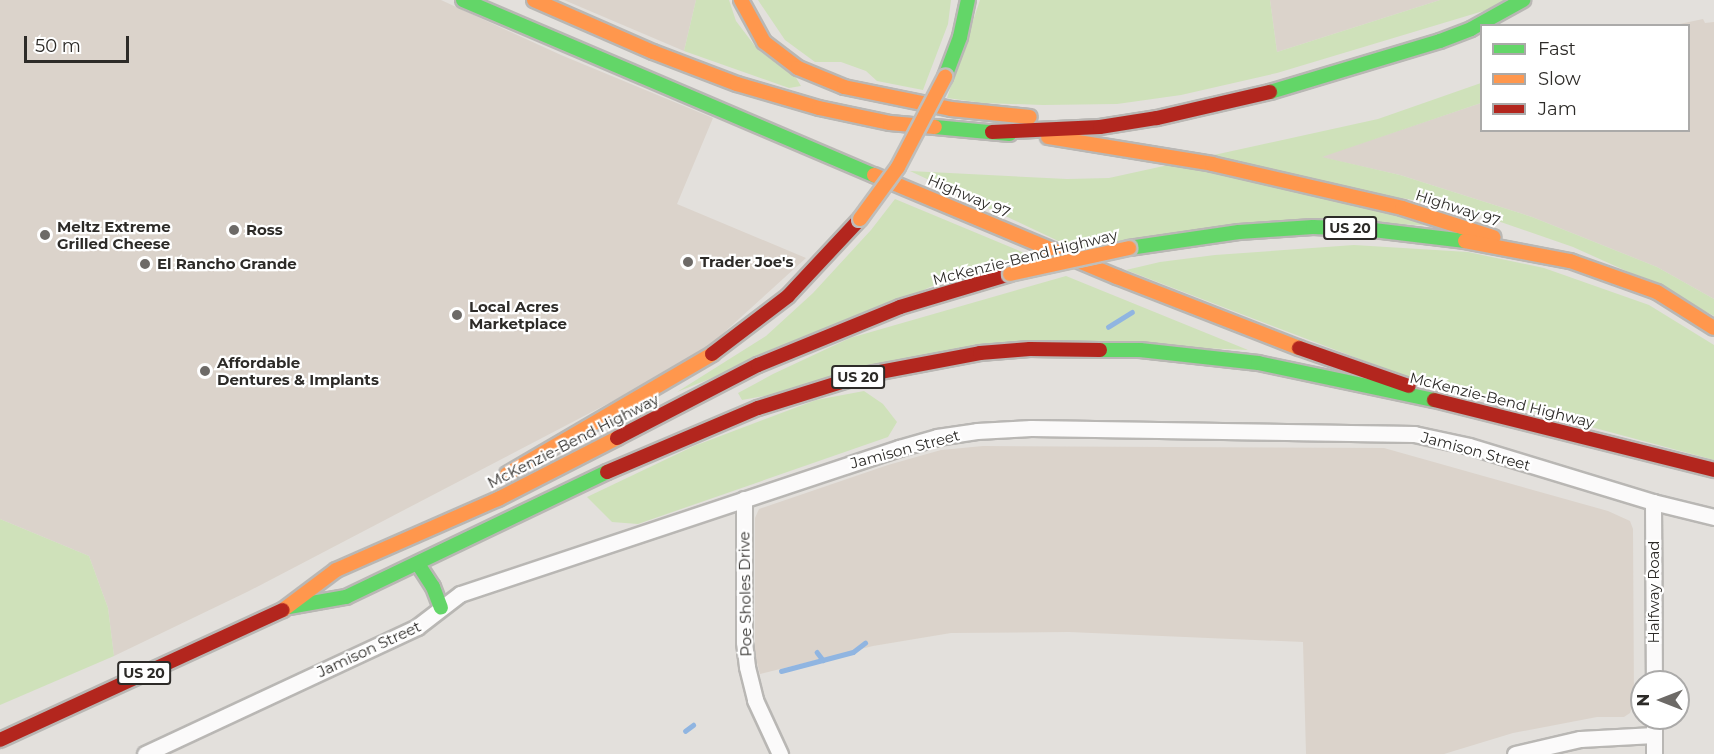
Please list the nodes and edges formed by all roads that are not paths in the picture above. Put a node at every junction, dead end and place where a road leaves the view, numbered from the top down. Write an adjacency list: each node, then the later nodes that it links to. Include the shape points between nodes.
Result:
1 (464, 0): 12 (main road, Highway 97, via 1117,277 1274,339)
2 (534, 0): 9 (main road, Highway 97, via 726,80 819,108 890,123)
3 (741, 0): 8 (main road, via 764,42 798,68 844,87 951,109 1037,117)
4 (968, 0): 14 (main road, bridge, via 945,77 898,167 860,219 788,296 702,361)
5 (1523, 0): 7 (main road)
6 (1480, 24): 8 (main road, via 1382,60 1257,96)
7 (1481, 24)
8 (1157, 118): 9 (main road, via 1042,132)
9 (992, 132): 10 (main road, Highway 97, via 1066,139 1212,164 1402,208)
10 (1570, 261): 11 (main road, McKenzie-Bend Highway / US 20, via 1657,292); 20 (main road, McKenzie-Bend Highway / US 20, bridge, via 1473,242 1365,229 1313,228 1239,232 1129,248 1010,274 900,307 794,349 498,499)
11 (1714, 328)
12 (1467, 407): 13 (main road, McKenzie-Bend Highway / US 20); 19 (main road, McKenzie-Bend Highway / US 20, via 1287,368 1202,355 1030,349 934,360 812,390 699,431)
13 (1714, 470)
14 (491, 483)
15 (470, 495): 20 (main road)
16 (744, 499): 17 (street, Jamison Street, via 937,437 1031,428 1414,434 1469,446); 22 (street, Jamison Street, via 460,594); 28 (street, Poe Sholes Drive, via 747,667 755,700)
17 (1653, 502): 18 (street, Jamison Street); 23 (street, Halfway Road)
18 (1714, 517)
19 (418, 564): 21 (main road, McKenzie-Bend Highway / US 20, via 346,597); 22 (main road)
20 (336, 570): 21 (main road, McKenzie-Bend Highway / US 20)
21 (289, 607): 26 (main road, McKenzie-Bend Highway / US 20)
22 (441, 608): 27 (street, Jamison Street, via 417,627)
23 (1654, 670)
24 (1654, 730): 25 (street)
25 (1654, 735): 29 (street, via 1580,739); 30 (street)
26 (0, 740)
27 (145, 754)
28 (780, 754)
29 (1515, 754)
30 (1654, 754)

